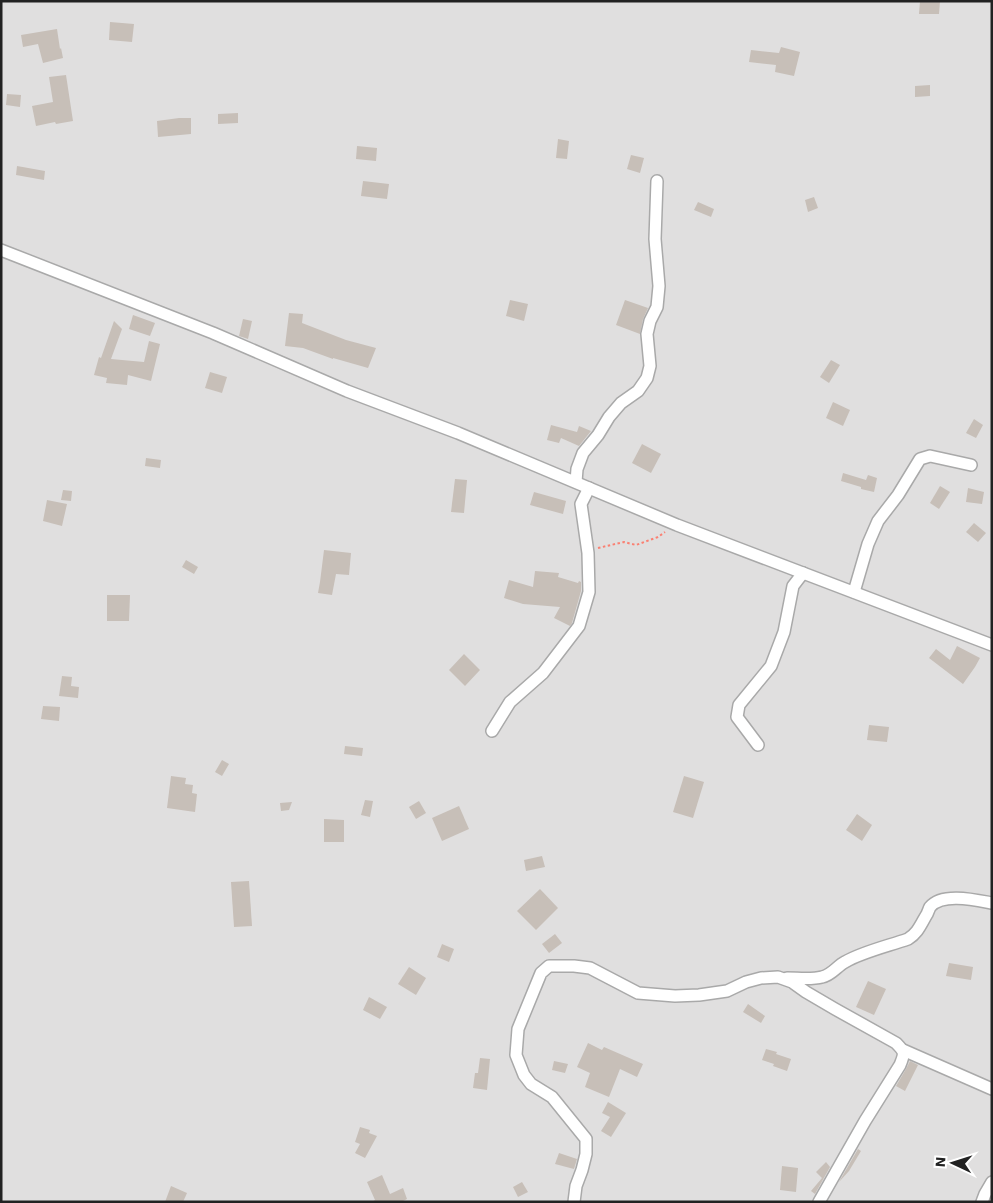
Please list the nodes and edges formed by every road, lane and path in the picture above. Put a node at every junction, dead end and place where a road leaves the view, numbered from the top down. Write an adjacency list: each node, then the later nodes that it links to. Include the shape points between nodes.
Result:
1 (657, 181): 4 (street, via 655,239 659,286 657,307 647,334 650,366 638,391 609,417 583,454)
2 (1, 250): 4 (street)
3 (971, 464): 9 (street, via 930,456 920,458 878,521)
4 (576, 482): 5 (street)
5 (589, 488): 6 (street); 7 (street, via 582,504)
6 (677, 525): 7 (path, via 636,545 624,542); 8 (street)
7 (588, 553): 11 (street, via 589,592 579,626 543,673 510,702)
8 (803, 573): 9 (street); 12 (street, via 793,586 784,632 771,666 739,706 737,717)
9 (854, 592): 10 (street)
10 (992, 645)
11 (492, 731)
12 (758, 745)
13 (992, 903): 14 (street, via 962,898 936,903 908,939 853,958 822,978)
14 (778, 977): 15 (street, via 792,982); 18 (street, via 746,982 727,991 675,996 638,993 590,968 549,966 541,973 518,1029 516,1055 531,1084 552,1097 586,1138 586,1154)
15 (903, 1050): 16 (street); 19 (street, via 900,1065)
16 (992, 1088)
17 (992, 1182): 20 (street)
18 (574, 1202)
19 (819, 1202)
20 (982, 1202)

